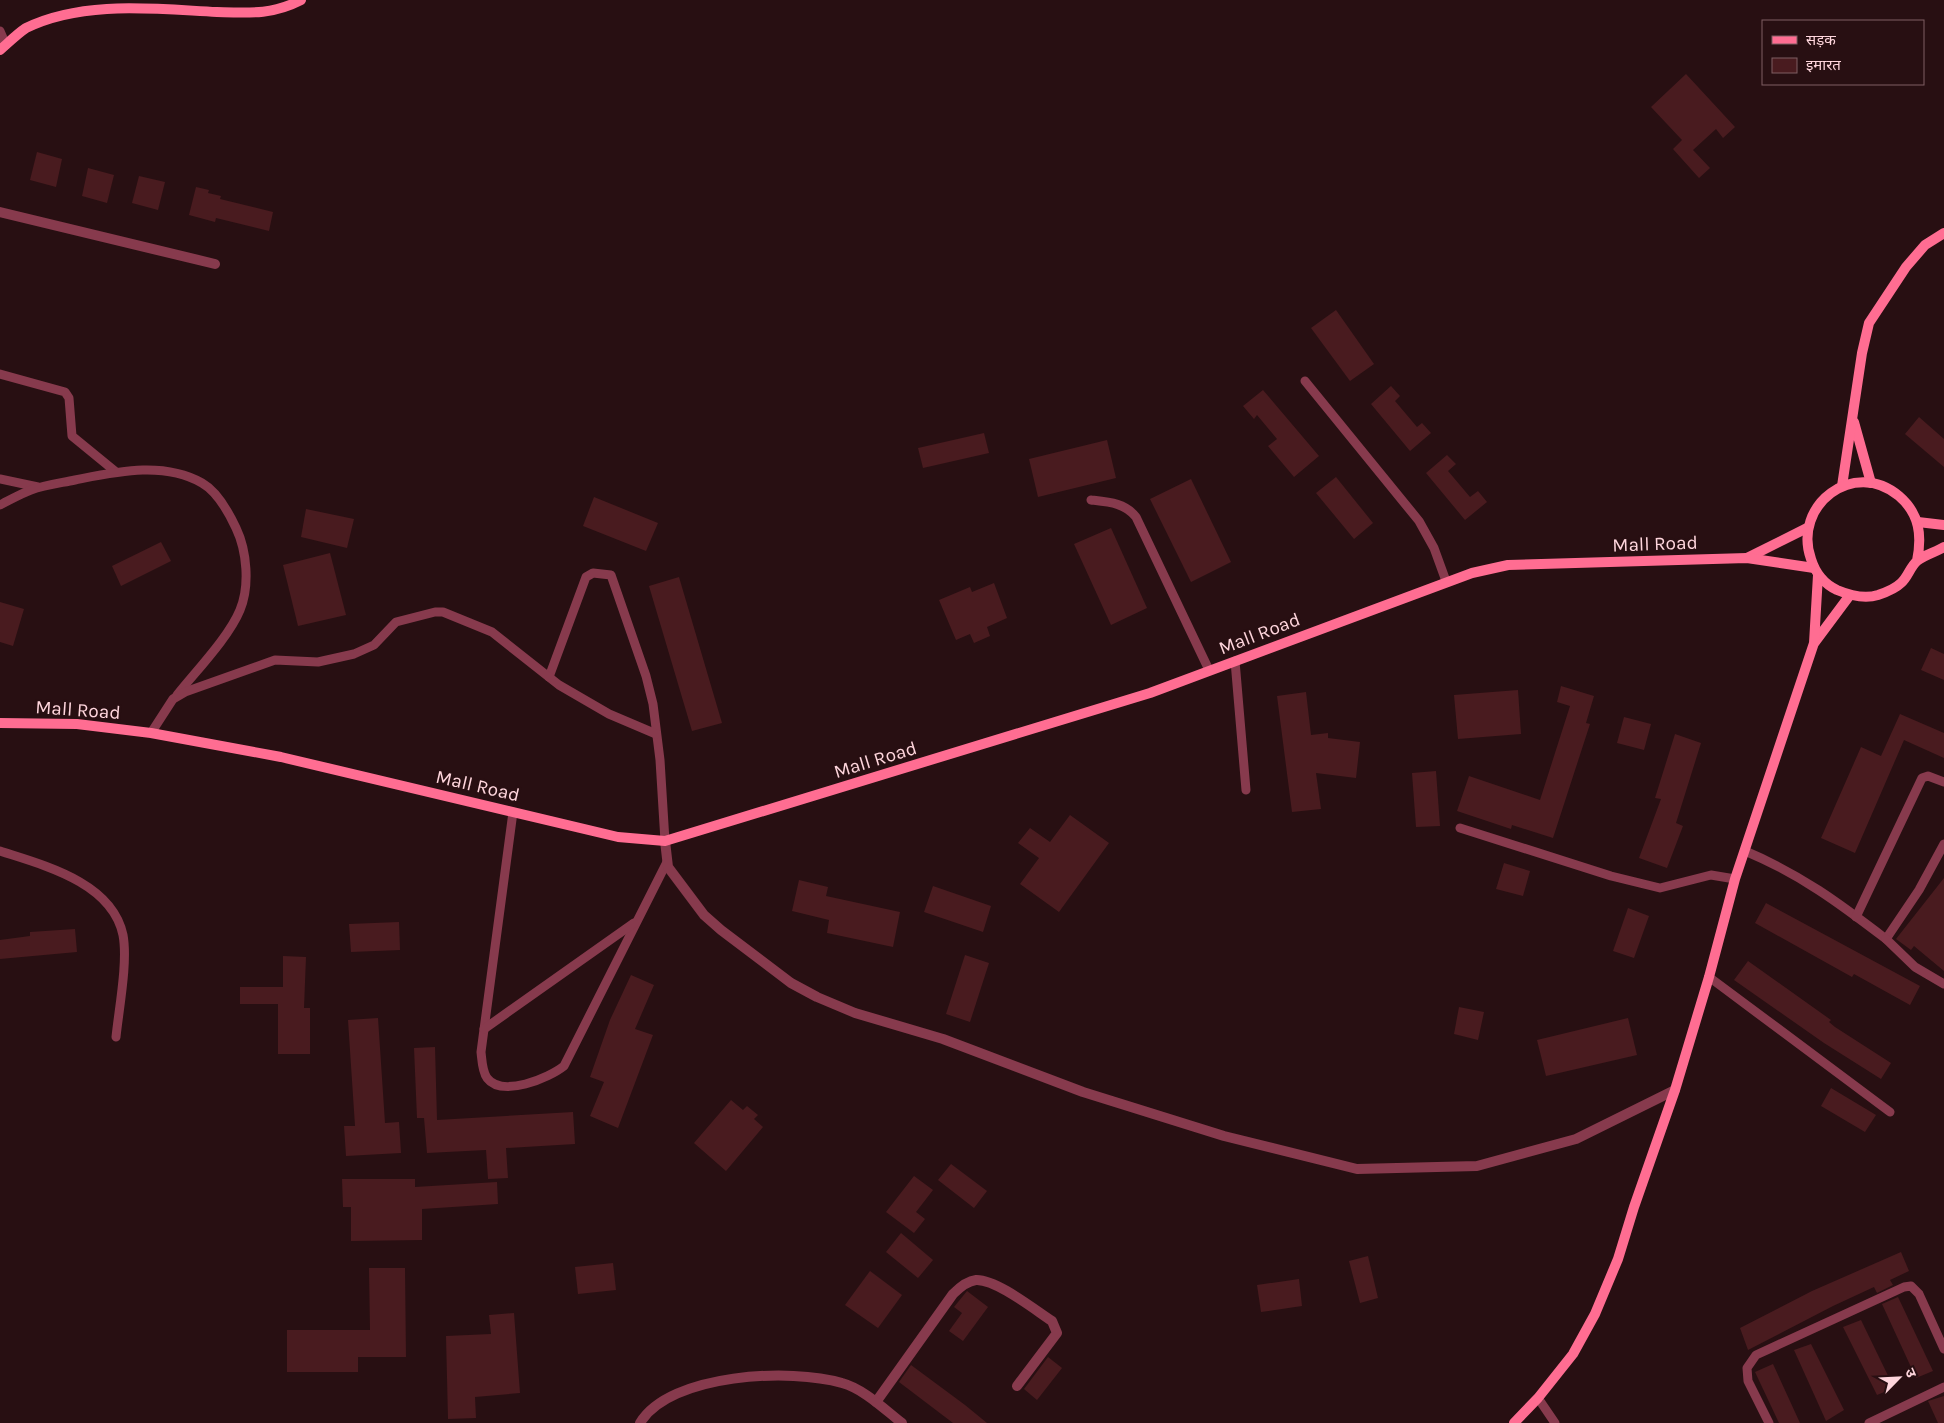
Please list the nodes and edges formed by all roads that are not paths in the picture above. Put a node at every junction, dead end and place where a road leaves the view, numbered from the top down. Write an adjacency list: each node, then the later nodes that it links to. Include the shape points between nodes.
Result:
1 (301, 0): 3 (street, via 261,14 104,7 60,14 26,29)
2 (0, 31): 3 (lane)
3 (3, 47)
4 (0, 212): 6 (street)
5 (1944, 233): 9 (street, via 1925,246 1906,266 1869,323)
6 (215, 264)
7 (0, 374): 10 (lane, via 65,392 69,398 72,436)
8 (1305, 381): 24 (lane, via 1419,521 1434,548)
9 (1853, 418): 12 (street); 13 (street)
10 (116, 472): 14 (lane); 30 (lane, via 140,470 176,474 203,484 228,510 241,537 246,570 240,610 230,628)
11 (0, 479): 14 (lane)
12 (1871, 483): 13 (street); 17 (street, via 1892,490 1903,499)
13 (1842, 486): 19 (street, via 1826,496 1814,510)
14 (40, 488): 16 (lane)
15 (1091, 500): 28 (lane, via 1129,508 1136,517)
16 (0, 505)
17 (1918, 522): 18 (street); 22 (street, via 1921,542)
18 (1944, 525)
19 (1807, 528): 21 (street); 23 (street, via 1807,549)
20 (1944, 547): 22 (street)
21 (1748, 558): 23 (street); 24 (street, Mall Road, via 1508,566)
22 (1917, 561): 25 (street, via 1901,584 1876,596)
23 (1816, 571): 25 (street, via 1832,588); 26 (street)
24 (1446, 581): 27 (street, Mall Road)
25 (1850, 596): 26 (street)
26 (1814, 643): 41 (street)
27 (1235, 661): 28 (street, Mall Road); 35 (lane)
28 (1209, 670): 38 (street, Mall Road, via 1150,693)
29 (549, 677): 30 (lane, via 492,632 443,612 435,612 392,624 374,645 354,654 318,662 275,660 184,692); 33 (lane, via 609,714); 33 (lane, via 586,577 594,573 611,575 646,676)
30 (173, 699): 32 (lane)
31 (0, 722): 32 (street, Mall Road, via 77,724)
32 (152, 733): 36 (street, Mall Road, via 281,757)
33 (656, 734): 38 (lane)
34 (1944, 782): 44 (lane, via 1928,776 1922,778)
35 (1246, 790)
36 (513, 812): 38 (street, Mall Road, via 618,837); 49 (lane)
37 (1460, 828): 43 (lane, via 1611,876 1660,888 1711,876)
38 (665, 841): 42 (street)
39 (1944, 844): 46 (lane, via 1919,890)
40 (0, 851): 50 (lane, via 59,870 94,890 110,908 123,933 124,949)
41 (1745, 851): 43 (street); 44 (lane, via 1811,883)
42 (667, 862): 45 (lane); 51 (street, via 676,880 704,915 791,982 817,997 855,1013 943,1039 1083,1092 1224,1136 1357,1169 1477,1166 1576,1138)
43 (1735, 879): 47 (street)
44 (1856, 917): 46 (lane)
45 (636, 922): 49 (lane); 49 (lane, via 564,1066 552,1076 501,1087 488,1079 480,1052)
46 (1886, 939): 48 (lane, via 1915,966)
47 (1709, 976): 51 (street); 52 (lane)
48 (1944, 984)
49 (484, 1029)
50 (116, 1037)
51 (1675, 1090): 56 (street, via 1618,1259 1595,1314 1573,1354)
52 (1890, 1112)
53 (1944, 1349): 62 (lane, via 1920,1294 1911,1286 1904,1287 1756,1354 1747,1368 1748,1381)
54 (1017, 1386): 57 (street, via 1057,1333 1057,1328 1052,1321 998,1288 974,1280 953,1294)
55 (1944, 1387): 63 (lane)
56 (1538, 1398): 60 (street); 61 (lane)
57 (876, 1402): 58 (street, via 844,1383 813,1376 749,1376 687,1389 663,1400 645,1414); 59 (street)
58 (640, 1423)
59 (902, 1423)
60 (1514, 1423)
61 (1555, 1423)
62 (1769, 1423)
63 (1869, 1423)

